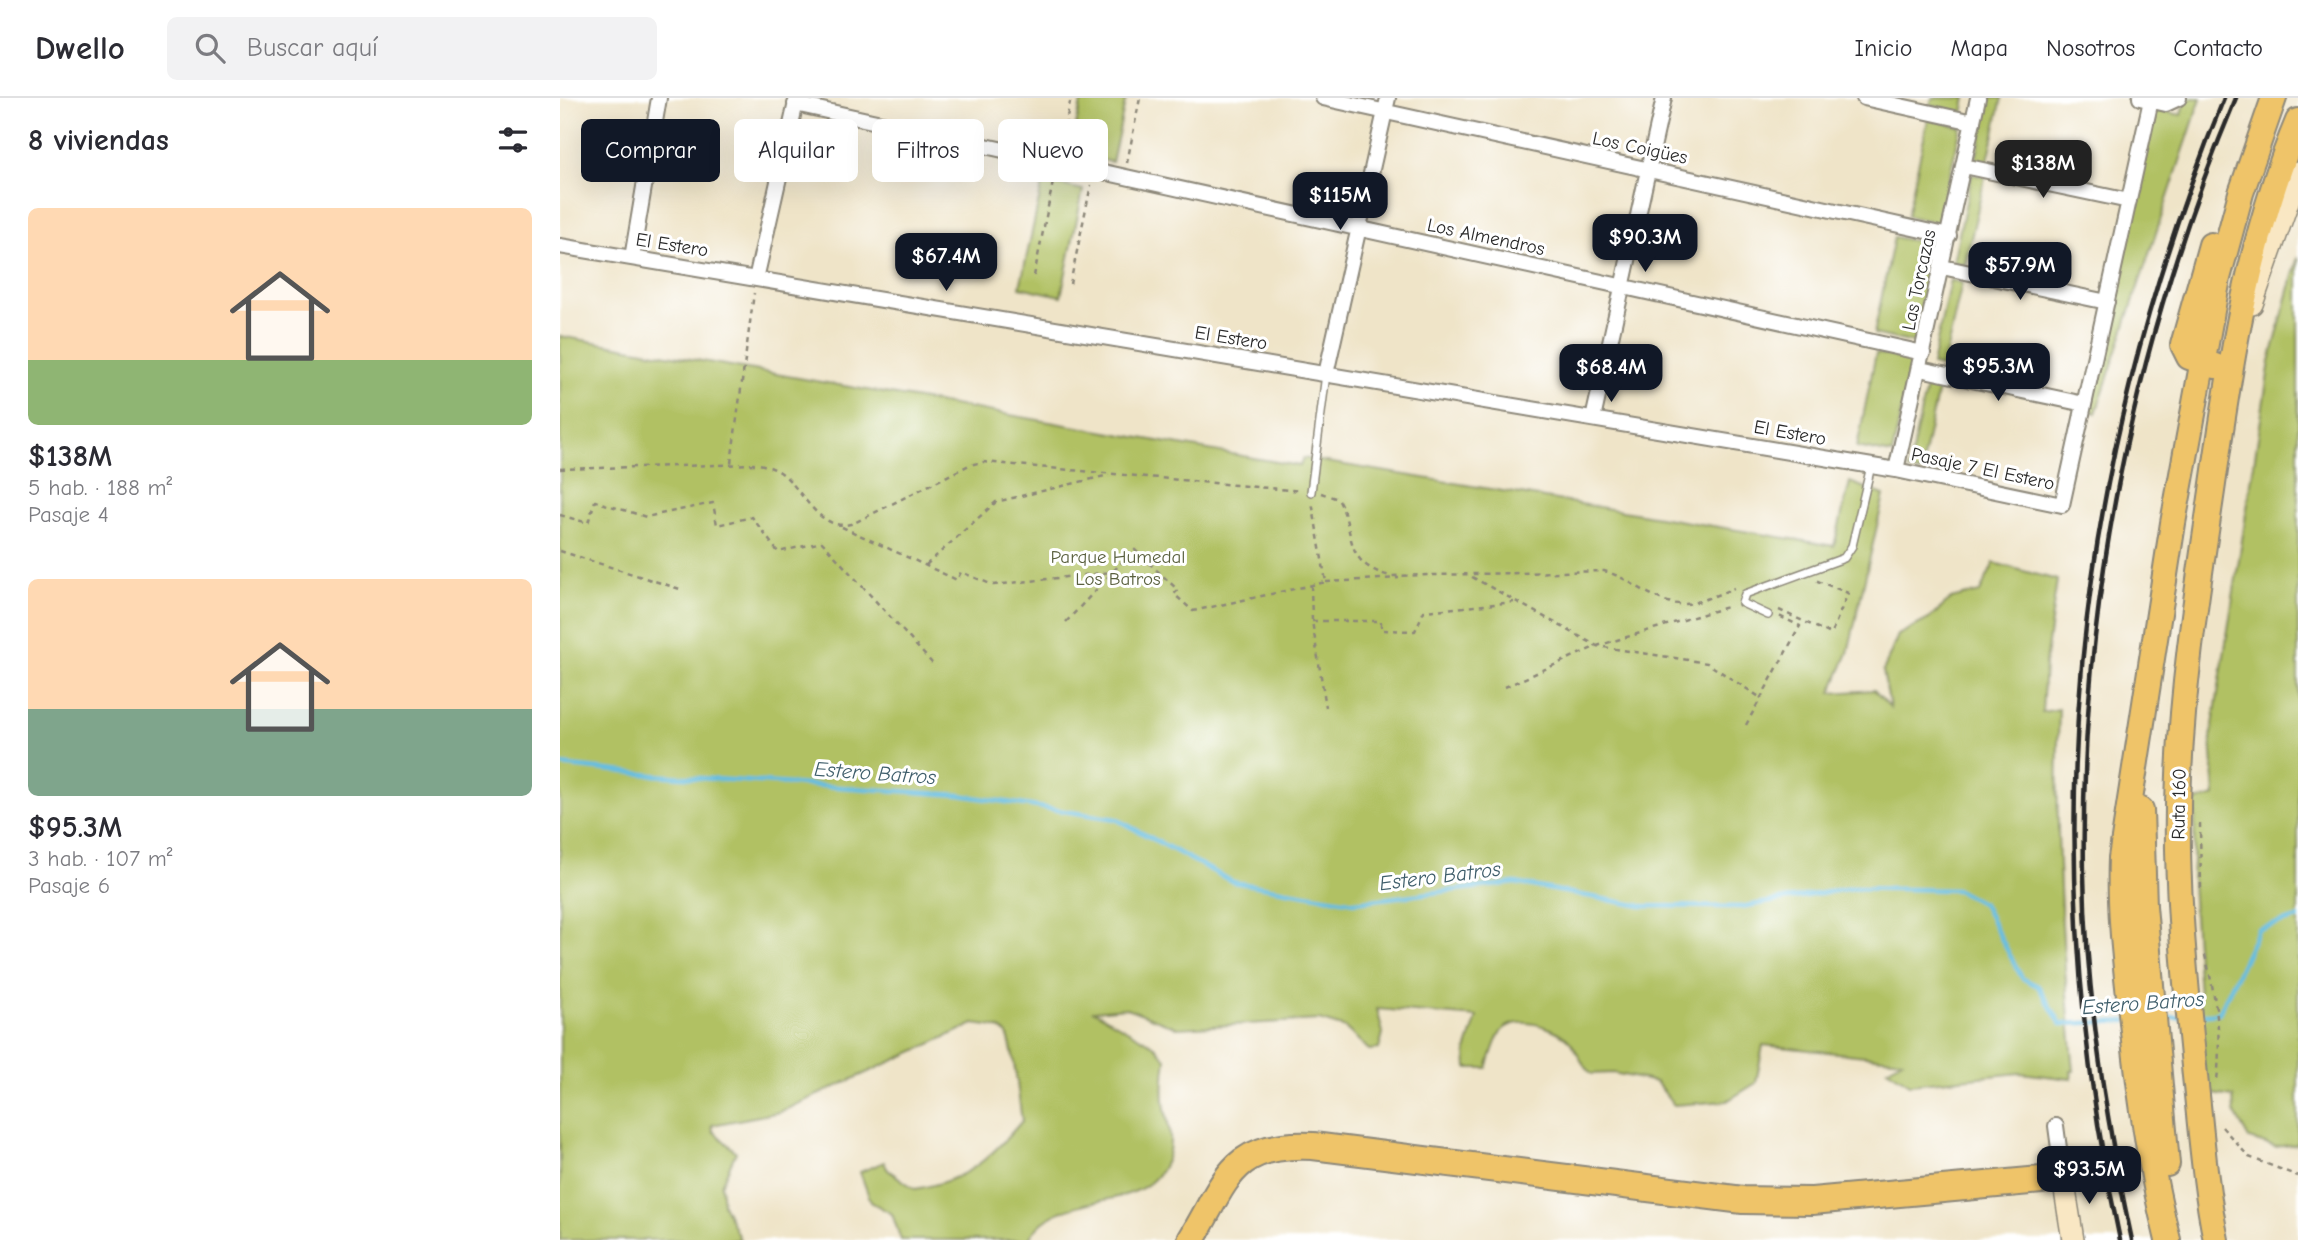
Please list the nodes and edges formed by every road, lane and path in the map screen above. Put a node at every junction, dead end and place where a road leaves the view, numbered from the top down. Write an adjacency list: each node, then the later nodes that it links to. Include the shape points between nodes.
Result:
1 (659, 98): 28 (street)
2 (1071, 98): 13 (path)
3 (1140, 98): 21 (path)
4 (1323, 98): 12 (street, Los Coigües)
5 (1664, 98): 18 (street)
6 (1864, 98): 15 (street)
7 (1978, 98): 15 (street, Las Torcazas)
8 (2274, 98): 36 (highway, Ruta 160, via 2232,223)
9 (2145, 99): 10 (street, via 2166,104); 24 (street)
10 (2177, 100)
11 (796, 101): 16 (street, Los Almendros); 31 (street)
12 (1387, 105): 18 (street, Los Coigües); 25 (street)
13 (1066, 119)
14 (2298, 121): 38 (highway, Ruta 160, via 2259,231)
15 (1973, 122): 17 (street, Las Torcazas)
16 (998, 148)
17 (1964, 166): 24 (street); 26 (street, Las Torcazas)
18 (1649, 170): 26 (street, Los Coigües); 33 (street)
19 (1108, 173): 21 (street, Los Almendros)
20 (2298, 173): 38 (main road)
21 (1124, 177): 25 (street, Los Almendros)
22 (1053, 182): 30 (path)
23 (1091, 182): 32 (path)
24 (2129, 201): 34 (street)
25 (1359, 229): 33 (street, Los Almendros); 39 (street)
26 (1949, 236): 29 (street, Las Torcazas)
27 (560, 246): 28 (street, El Estero)
28 (632, 258): 31 (street, El Estero)
29 (1942, 267): 34 (street); 35 (street, Las Torcazas)
30 (1034, 276)
31 (756, 279): 39 (street, El Estero); 42 (path)
32 (1070, 284)
33 (1622, 287): 35 (street, Los Almendros); 41 (street)
34 (2106, 302): 40 (street)
35 (1923, 353): 37 (street, Las Torcazas)
36 (2201, 363): 38 (highway); 77 (highway, Ruta 160, via 2149,687 2140,824 2140,1000)
37 (1920, 369): 40 (street); 45 (street, Las Torcazas)
38 (2229, 369): 88 (highway, Ruta 160, via 2191,637 2181,739 2179,870 2187,995)
39 (1326, 374): 41 (street, El Estero); 47 (lane)
40 (2084, 404): 45 (street, Pasaje 7 El Estero, via 2062,505)
41 (1593, 419): 43 (street, El Estero)
42 (732, 463): 44 (path); 49 (path, via 759,464 778,471 826,521)
43 (1871, 467): 45 (street, El Estero); 52 (lane, via 1849,553)
44 (560, 469)
45 (1896, 470)
46 (1112, 474): 47 (path); 49 (path, via 976,463 854,523); 51 (path, via 996,502)
47 (1311, 492): 55 (path, via 1338,499 1350,543 1361,561 1378,573); 56 (path)
48 (560, 515): 68 (path, via 587,523 595,501 646,517 713,503 717,525 752,517 778,552 822,542)
49 (837, 525): 51 (path)
50 (560, 551): 59 (path)
51 (925, 567): 53 (path, via 957,580 961,572 993,585)
52 (1816, 569): 61 (lane, via 1745,594); 63 (path, via 1813,579 1849,593 1831,634)
53 (1112, 572): 57 (path, via 1133,550 1178,590 1174,594 1193,611); 66 (path)
54 (1470, 576): 55 (path); 58 (path, via 1604,570 1668,601 1685,604); 60 (path)
55 (1403, 577): 56 (path)
56 (1326, 582): 57 (path)
57 (1311, 585): 65 (path)
58 (1744, 585)
59 (683, 590)
60 (1514, 602): 65 (path, via 1424,611 1415,631 1381,630 1381,621); 67 (path)
61 (1742, 603): 64 (lane); 67 (path)
62 (1771, 607): 63 (path)
63 (1780, 611): 70 (path, via 1778,615 1800,626)
64 (1768, 615)
65 (1312, 621): 71 (path)
66 (1066, 622)
67 (1597, 646): 69 (path); 70 (path, via 1707,663)
68 (932, 663)
69 (1505, 687)
70 (1761, 698): 72 (path)
71 (1326, 707)
72 (1746, 725)
73 (2200, 821): 74 (path)
74 (2201, 903)
75 (2202, 944): 76 (path, via 2214,988)
76 (2221, 1048)
77 (2146, 1060): 86 (highway, Ruta 160, via 2144,1121); 87 (highway, Ruta 160)
78 (2219, 1124): 80 (path, via 2249,1157)
79 (2056, 1126): 81 (street)
80 (2298, 1176)
81 (2063, 1178): 82 (highway, via 1812,1201 1743,1200 1283,1145 1244,1159 1225,1178); 85 (main road)
82 (1213, 1202): 83 (highway); 84 (highway)
83 (1191, 1240)
84 (1215, 1240)
85 (2073, 1240)
86 (2168, 1240)
87 (2178, 1240)
88 (2216, 1240)

